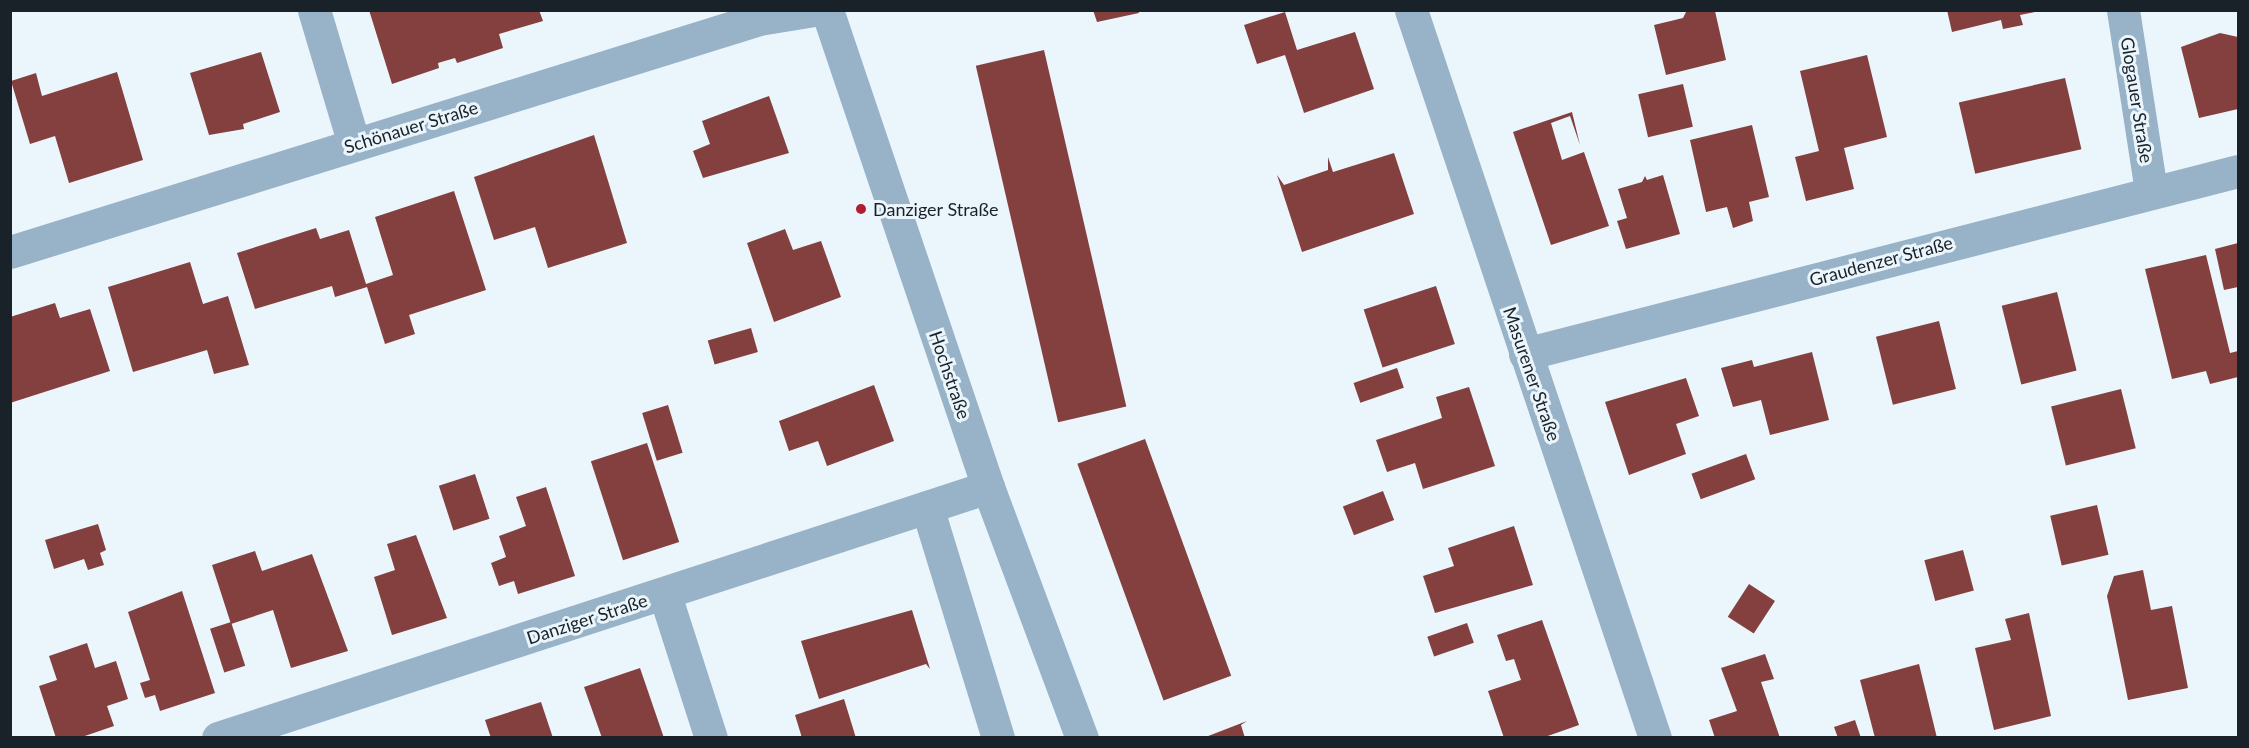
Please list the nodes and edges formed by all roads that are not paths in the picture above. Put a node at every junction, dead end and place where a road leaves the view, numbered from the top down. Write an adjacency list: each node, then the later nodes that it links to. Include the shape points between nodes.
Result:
1 (314, 10): 6 (street)
2 (814, 10): 6 (street, Schönauer Straße, via 759,19)
3 (827, 10): 11 (street, Hochstraße)
4 (1411, 10): 10 (street, Masurener Straße)
5 (2123, 10): 8 (street, Glogauer Straße)
6 (354, 144): 9 (street, Schönauer Straße)
7 (2238, 171): 8 (street, Graudenzer Straße)
8 (2151, 190): 10 (street, Graudenzer Straße)
9 (10, 252)
10 (1525, 354): 18 (street, Masurener Straße)
11 (988, 487): 12 (street, Danziger Straße); 17 (street, Hochstraße)
12 (927, 507): 13 (street, Danziger Straße); 16 (street)
13 (664, 595): 14 (street, Danziger Straße); 15 (street)
14 (218, 738)
15 (711, 738)
16 (998, 738)
17 (1082, 738)
18 (1655, 738)

